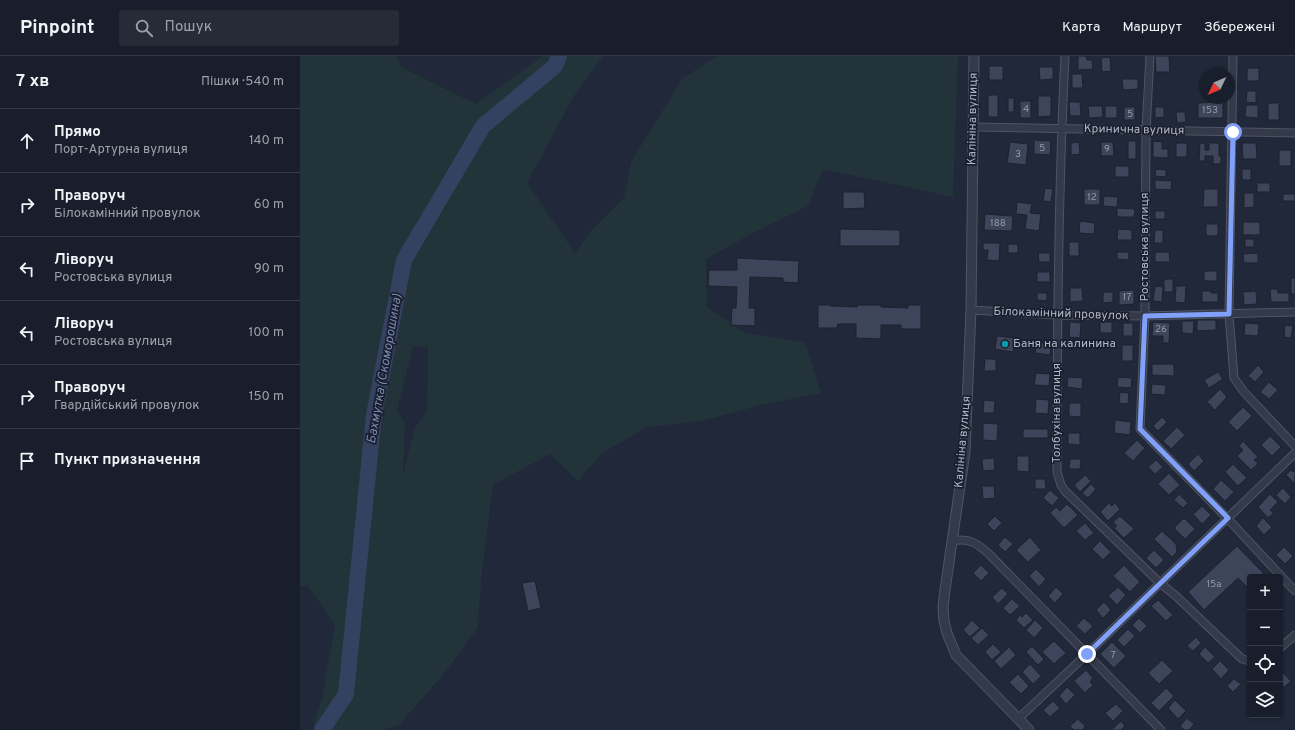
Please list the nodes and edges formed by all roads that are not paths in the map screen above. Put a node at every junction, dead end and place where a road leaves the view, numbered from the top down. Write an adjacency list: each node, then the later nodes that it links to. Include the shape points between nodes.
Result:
1 (974, 56): 5 (street, Калініна вулиця)
2 (1065, 56): 6 (street, Толбухіна вулиця)
3 (1150, 56): 7 (street, Ростовська вулиця)
4 (1233, 56): 8 (street)
5 (973, 127): 6 (street, Кринична вулиця); 10 (street, Калініна вулиця)
6 (1061, 129): 7 (street, Кринична вулиця); 13 (street, Толбухіна вулиця)
7 (1146, 130): 8 (street, Кринична вулиця); 14 (street, Ростовська вулиця)
8 (1233, 132): 9 (street, Кринична вулиця); 12 (street)
9 (1295, 133)
10 (972, 310): 13 (street, Білокамінний провулок); 18 (street, Калініна вулиця, via 965,452)
11 (1295, 312): 12 (street, Білокамінний провулок)
12 (1229, 314): 14 (street, Білокамінний провулок); 15 (street, via 1234,378)
13 (1057, 315): 14 (street, Білокамінний провулок); 19 (street, Толбухіна вулиця, via 1058,479 1065,491)
14 (1145, 316): 17 (street, Ростовська вулиця, via 1140,429)
15 (1295, 446)
16 (1295, 453): 17 (street)
17 (1228, 518): 19 (street); 20 (street, Ростовська вулиця)
18 (953, 541): 23 (street, via 970,540 977,544); 25 (street, Калініна вулиця, via 943,607 946,633 956,655)
19 (1160, 583): 23 (street); 24 (street, Толбухіна вулиця, via 1242,659)
20 (1295, 591)
21 (1295, 635): 22 (street)
22 (1283, 646)
23 (1087, 654): 25 (street); 27 (street)
24 (1247, 660)
25 (1018, 719): 26 (street, Калініна вулиця)
26 (1029, 730)
27 (1161, 730)

